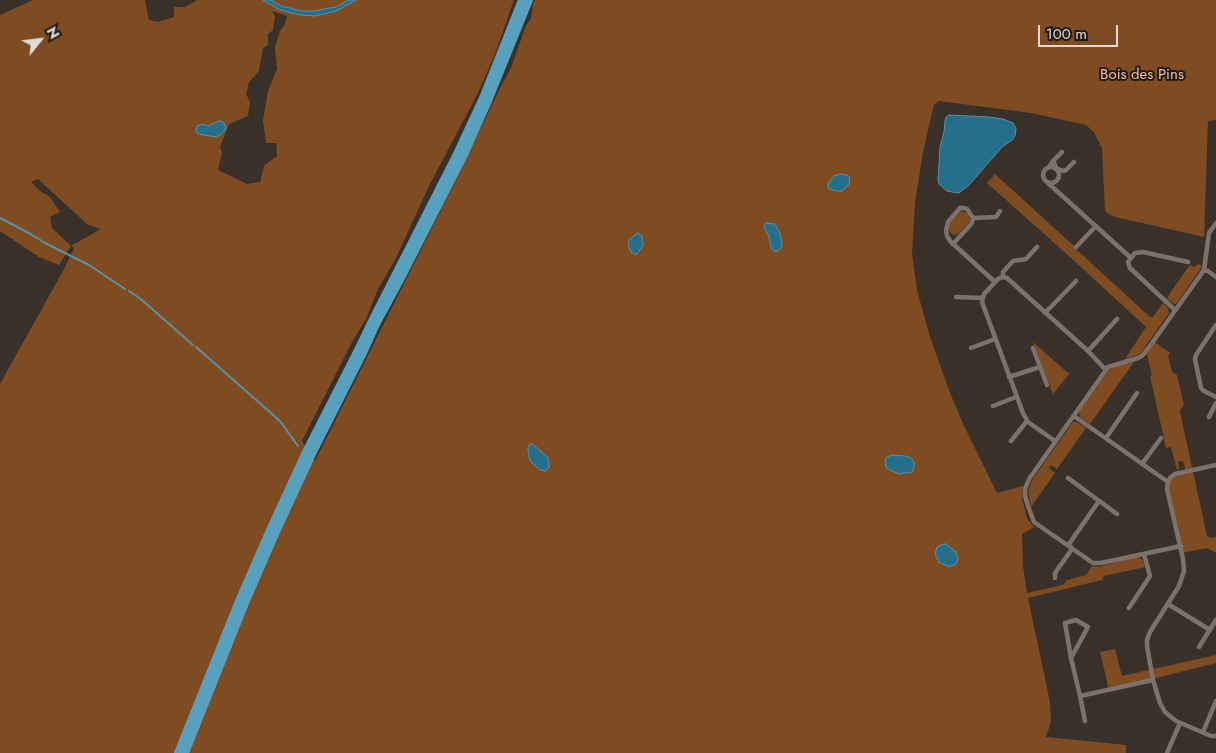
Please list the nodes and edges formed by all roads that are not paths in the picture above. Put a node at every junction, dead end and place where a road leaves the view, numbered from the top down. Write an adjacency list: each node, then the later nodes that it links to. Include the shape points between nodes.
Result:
1 (522, 0): 72 (highway, via 457,154 370,323 270,530)
2 (529, 0): 73 (highway, via 463,156 376,324 276,532)
3 (1062, 152): 4 (street)
4 (1053, 161): 6 (street); 7 (street)
5 (1074, 162): 7 (street, via 1066,170)
6 (1049, 167): 7 (street); 8 (street, via 1043,173)
7 (1057, 169): 8 (street, via 1058,179)
8 (1048, 183): 12 (street)
9 (1000, 212): 10 (street, via 996,216)
10 (973, 218): 13 (street); 13 (street, via 967,210 960,208 948,222 946,235)
11 (1216, 223): 18 (street, via 1210,232)
12 (1096, 226): 15 (street); 16 (street)
13 (954, 244): 22 (street)
14 (1037, 246): 19 (street, via 1026,259 1013,260 1003,272)
15 (1076, 247)
16 (1131, 258): 17 (street, via 1135,253 1143,252); 25 (street, via 1128,262 1130,268)
17 (1188, 262)
18 (1204, 270): 20 (street); 25 (street)
19 (1003, 277): 22 (street); 26 (street)
20 (1216, 277)
21 (1076, 281): 26 (street)
22 (995, 282): 24 (street)
23 (956, 298): 24 (street)
24 (982, 298): 29 (street)
25 (1175, 310): 34 (street, via 1142,356 1109,366)
26 (1046, 313): 32 (street)
27 (1117, 319): 32 (street)
28 (1216, 325): 39 (street, via 1195,359 1201,388)
29 (995, 339): 30 (street); 35 (street)
30 (971, 348)
31 (1033, 348): 33 (street)
32 (1088, 351): 34 (street)
33 (1040, 367): 35 (street); 36 (street)
34 (1106, 370): 42 (street)
35 (1009, 378): 38 (street)
36 (1047, 385)
37 (1137, 393): 45 (street)
38 (1016, 397): 41 (street); 44 (street)
39 (1216, 397)
40 (1216, 403): 43 (street)
41 (992, 406)
42 (1074, 416): 45 (street); 48 (street)
43 (1209, 417)
44 (1027, 420): 47 (street); 48 (street)
45 (1106, 438): 49 (street)
46 (1161, 438): 49 (street)
47 (1011, 441)
48 (1055, 442): 56 (street, via 1029,480 1026,496 1035,522)
49 (1142, 464): 52 (street)
50 (1216, 465): 52 (street, via 1175,474)
51 (1068, 478): 53 (street)
52 (1168, 482): 55 (street)
53 (1099, 502): 54 (street); 56 (street, via 1069,544)
54 (1117, 514)
55 (1180, 546): 57 (street); 59 (street, via 1183,576)
56 (1072, 549): 57 (street, via 1096,564); 58 (street, via 1055,573)
57 (1144, 554): 60 (street, via 1150,576)
58 (1055, 578)
59 (1168, 604): 62 (street); 65 (street, via 1147,640)
60 (1129, 608)
61 (1216, 620): 62 (street)
62 (1210, 630): 63 (street)
63 (1200, 647)
64 (1071, 658): 64 (street, via 1088,627 1076,620 1065,623); 66 (street)
65 (1153, 680): 66 (street); 69 (street, via 1162,708)
66 (1080, 696): 68 (street)
67 (1216, 701): 70 (street)
68 (1085, 721)
69 (1180, 722): 70 (street); 74 (street)
70 (1203, 732): 71 (street)
71 (1216, 736)
72 (178, 753)
73 (185, 753)
74 (1167, 753)

